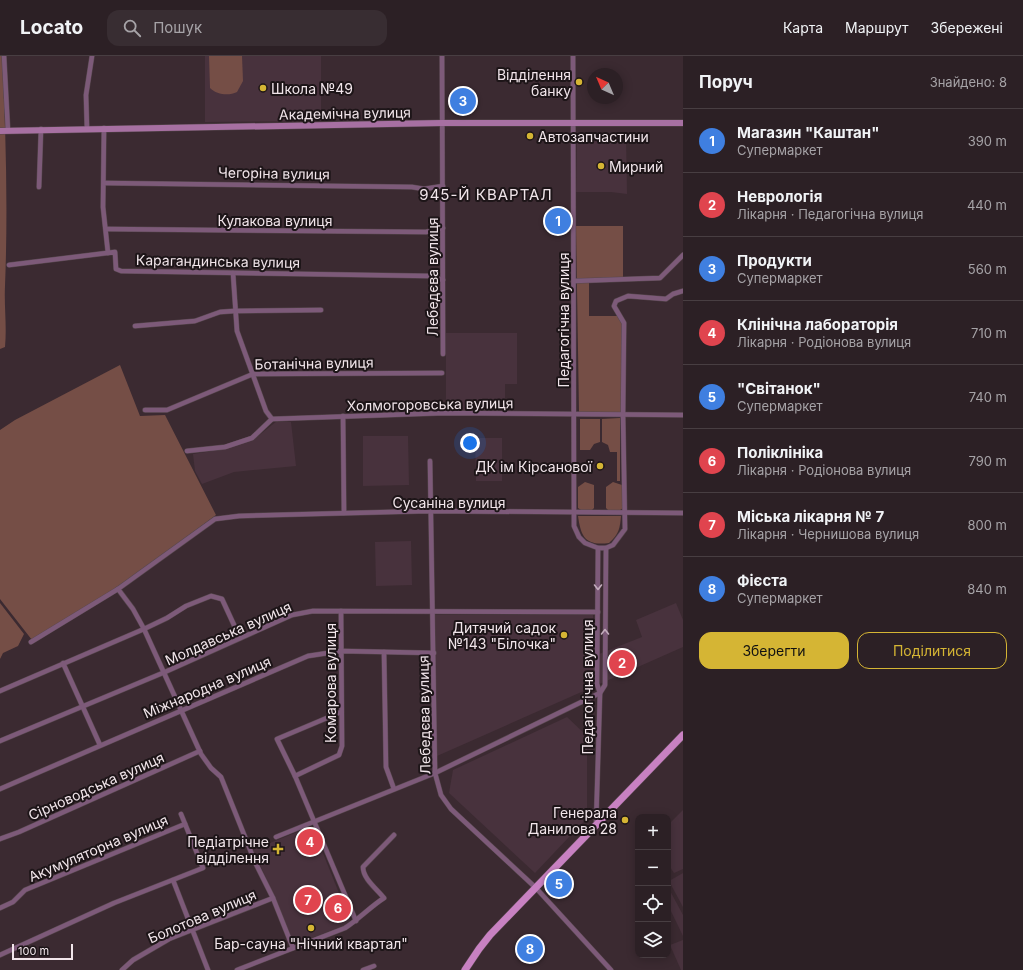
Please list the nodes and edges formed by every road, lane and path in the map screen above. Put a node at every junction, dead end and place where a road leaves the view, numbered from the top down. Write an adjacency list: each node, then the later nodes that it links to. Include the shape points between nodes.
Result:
1 (4, 56): 12 (street)
2 (92, 56): 9 (street, via 86,95)
3 (442, 56): 5 (street, Лебедєва вулиця)
4 (573, 56): 6 (street, Педагогічна вулиця)
5 (442, 123): 6 (main road, Академічна вулиця); 8 (main road, Академічна вулиця); 14 (street, Лебедєва вулиця)
6 (573, 123): 7 (main road, Академічна вулиця); 23 (street, Педагогічна вулиця)
7 (683, 124)
8 (104, 128): 9 (main road, Академічна вулиця); 13 (street)
9 (87, 129): 10 (main road, Академічна вулиця)
10 (41, 130): 12 (main road, Академічна вулиця); 15 (street)
11 (0, 131): 12 (main road, Академічна вулиця)
12 (8, 131)
13 (104, 183): 14 (street, Чегоріна вулиця, via 424,189); 17 (street, via 103,207)
14 (443, 186): 16 (street, Лебедєва вулиця)
15 (39, 188)
16 (443, 228): 17 (street, Кулакова вулиця, via 426,232); 22 (street, Лебедєва вулиця)
17 (106, 229): 18 (street)
18 (108, 253): 20 (street); 21 (street, Карагандинська вулиця, via 115,252 116,269 121,271)
19 (683, 255): 23 (street, via 660,278)
20 (9, 265)
21 (233, 273): 22 (street, Карагандинська вулиця, via 430,276); 25 (street)
22 (443, 280): 28 (street, Лебедєва вулиця)
23 (574, 281): 33 (street, Педагогічна вулиця)
24 (683, 291): 32 (street, via 666,299 628,296 616,301 616,310 624,323)
25 (234, 310): 26 (street); 27 (street, via 220,312 195,322); 30 (street, via 237,331)
26 (321, 310)
27 (135, 326)
28 (443, 354)
29 (442, 373): 30 (street, Ботанічна вулиця)
30 (253, 374): 31 (street, Ботанічна вулиця, via 167,410); 36 (street, via 266,411)
31 (145, 410)
32 (623, 414): 33 (street, Холмогоровська вулиця); 34 (street, Холмогоровська вулиця); 42 (street)
33 (575, 415): 35 (street, Холмогоровська вулиця, via 445,413); 41 (street, Педагогічна вулиця)
34 (683, 415)
35 (343, 416): 36 (street, Холмогоровська вулиця); 40 (street)
36 (272, 419): 37 (street, via 252,438 225,447)
37 (187, 451)
38 (430, 461): 39 (street, Лебедєва вулиця)
39 (429, 511): 40 (street, Сусаніна вулиця); 41 (street, Сусаніна вулиця); 48 (street, Лебедєва вулиця)
40 (344, 513): 46 (street, Сусаніна вулиця, via 215,519)
41 (574, 513): 42 (street, Сусаніна вулиця); 44 (street, Педагогічна вулиця, via 574,526 578,537)
42 (626, 513): 43 (street, Сусаніна вулиця); 45 (street, via 625,528 621,537)
43 (683, 513)
44 (598, 548): 45 (street, Педагогічна вулиця); 49 (street, Педагогічна вулиця, one-way to 49)
45 (606, 548): 59 (street, Педагогічна вулиця, one-way to 45, via 605,685)
46 (118, 589): 50 (street); 52 (street)
47 (341, 611): 48 (street, Молдавська вулиця); 51 (street, Молдавська вулиця, via 314,611 292,615); 53 (street, Комарова вулиця)
48 (433, 611): 49 (street, Молдавська вулиця); 55 (street, Лебедєва вулиця)
49 (598, 612): 59 (street, Педагогічна вулиця, via 597,684)
50 (144, 629): 51 (street, via 186,606 211,596 222,599); 56 (street); 57 (street)
51 (240, 638): 57 (street, Молдавська вулиця)
52 (31, 642)
53 (341, 651): 54 (street, Міжнародна вулиця); 61 (street, Міжнародна вулиця, via 308,656); 62 (street, Комарова вулиця)
54 (384, 652): 55 (street, Міжнародна вулиця); 70 (street, via 386,767)
55 (434, 653): 67 (street, Лебедєва вулиця)
56 (63, 663): 58 (street); 60 (street)
57 (165, 672): 60 (street, Молдавська вулиця); 61 (street)
58 (0, 691)
59 (600, 693): 67 (street); 74 (street, Педагогічна вулиця)
60 (83, 707): 64 (street, Молдавська вулиця); 65 (street)
61 (182, 709): 65 (street, Міжнародна вулиця); 66 (street)
62 (341, 712): 68 (street, Комарова вулиця, via 342,746 339,755); 68 (street, via 277,739)
63 (683, 735): 74 (main road)
64 (0, 741)
65 (100, 745): 69 (street, Міжнародна вулиця)
66 (200, 751): 77 (street, Сірноводська вулиця); 80 (street, via 211,768 221,777 255,862)
67 (435, 773): 70 (street); 79 (street, Лебедєва вулиця, via 441,795 451,809)
68 (295, 776): 72 (street)
69 (0, 789)
70 (394, 789): 72 (street)
71 (181, 814): 73 (street)
72 (313, 822): 76 (street); 82 (street)
73 (185, 824): 78 (street, via 203,868); 81 (street, Акумуляторна вулиця, via 25,890 13,902)
74 (596, 825): 79 (main road)
75 (394, 835): 82 (street, via 363,867 363,872 384,898 371,906)
76 (276, 837)
77 (0, 839)
78 (173, 880): 83 (street); 85 (street)
79 (536, 888): 91 (main road, via 482,944); 92 (street, Лебедєва вулиця)
80 (273, 898): 83 (street, Болотова вулиця); 84 (street)
81 (0, 908)
82 (356, 921): 84 (street, via 345,928)
83 (193, 931): 87 (street, Болотова вулиця, via 152,948 132,960); 88 (street)
84 (293, 948): 89 (street)
85 (0, 955)
86 (374, 966): 90 (street)
87 (122, 970)
88 (208, 970)
89 (237, 970)
90 (363, 970)
91 (465, 970)
92 (611, 970)

